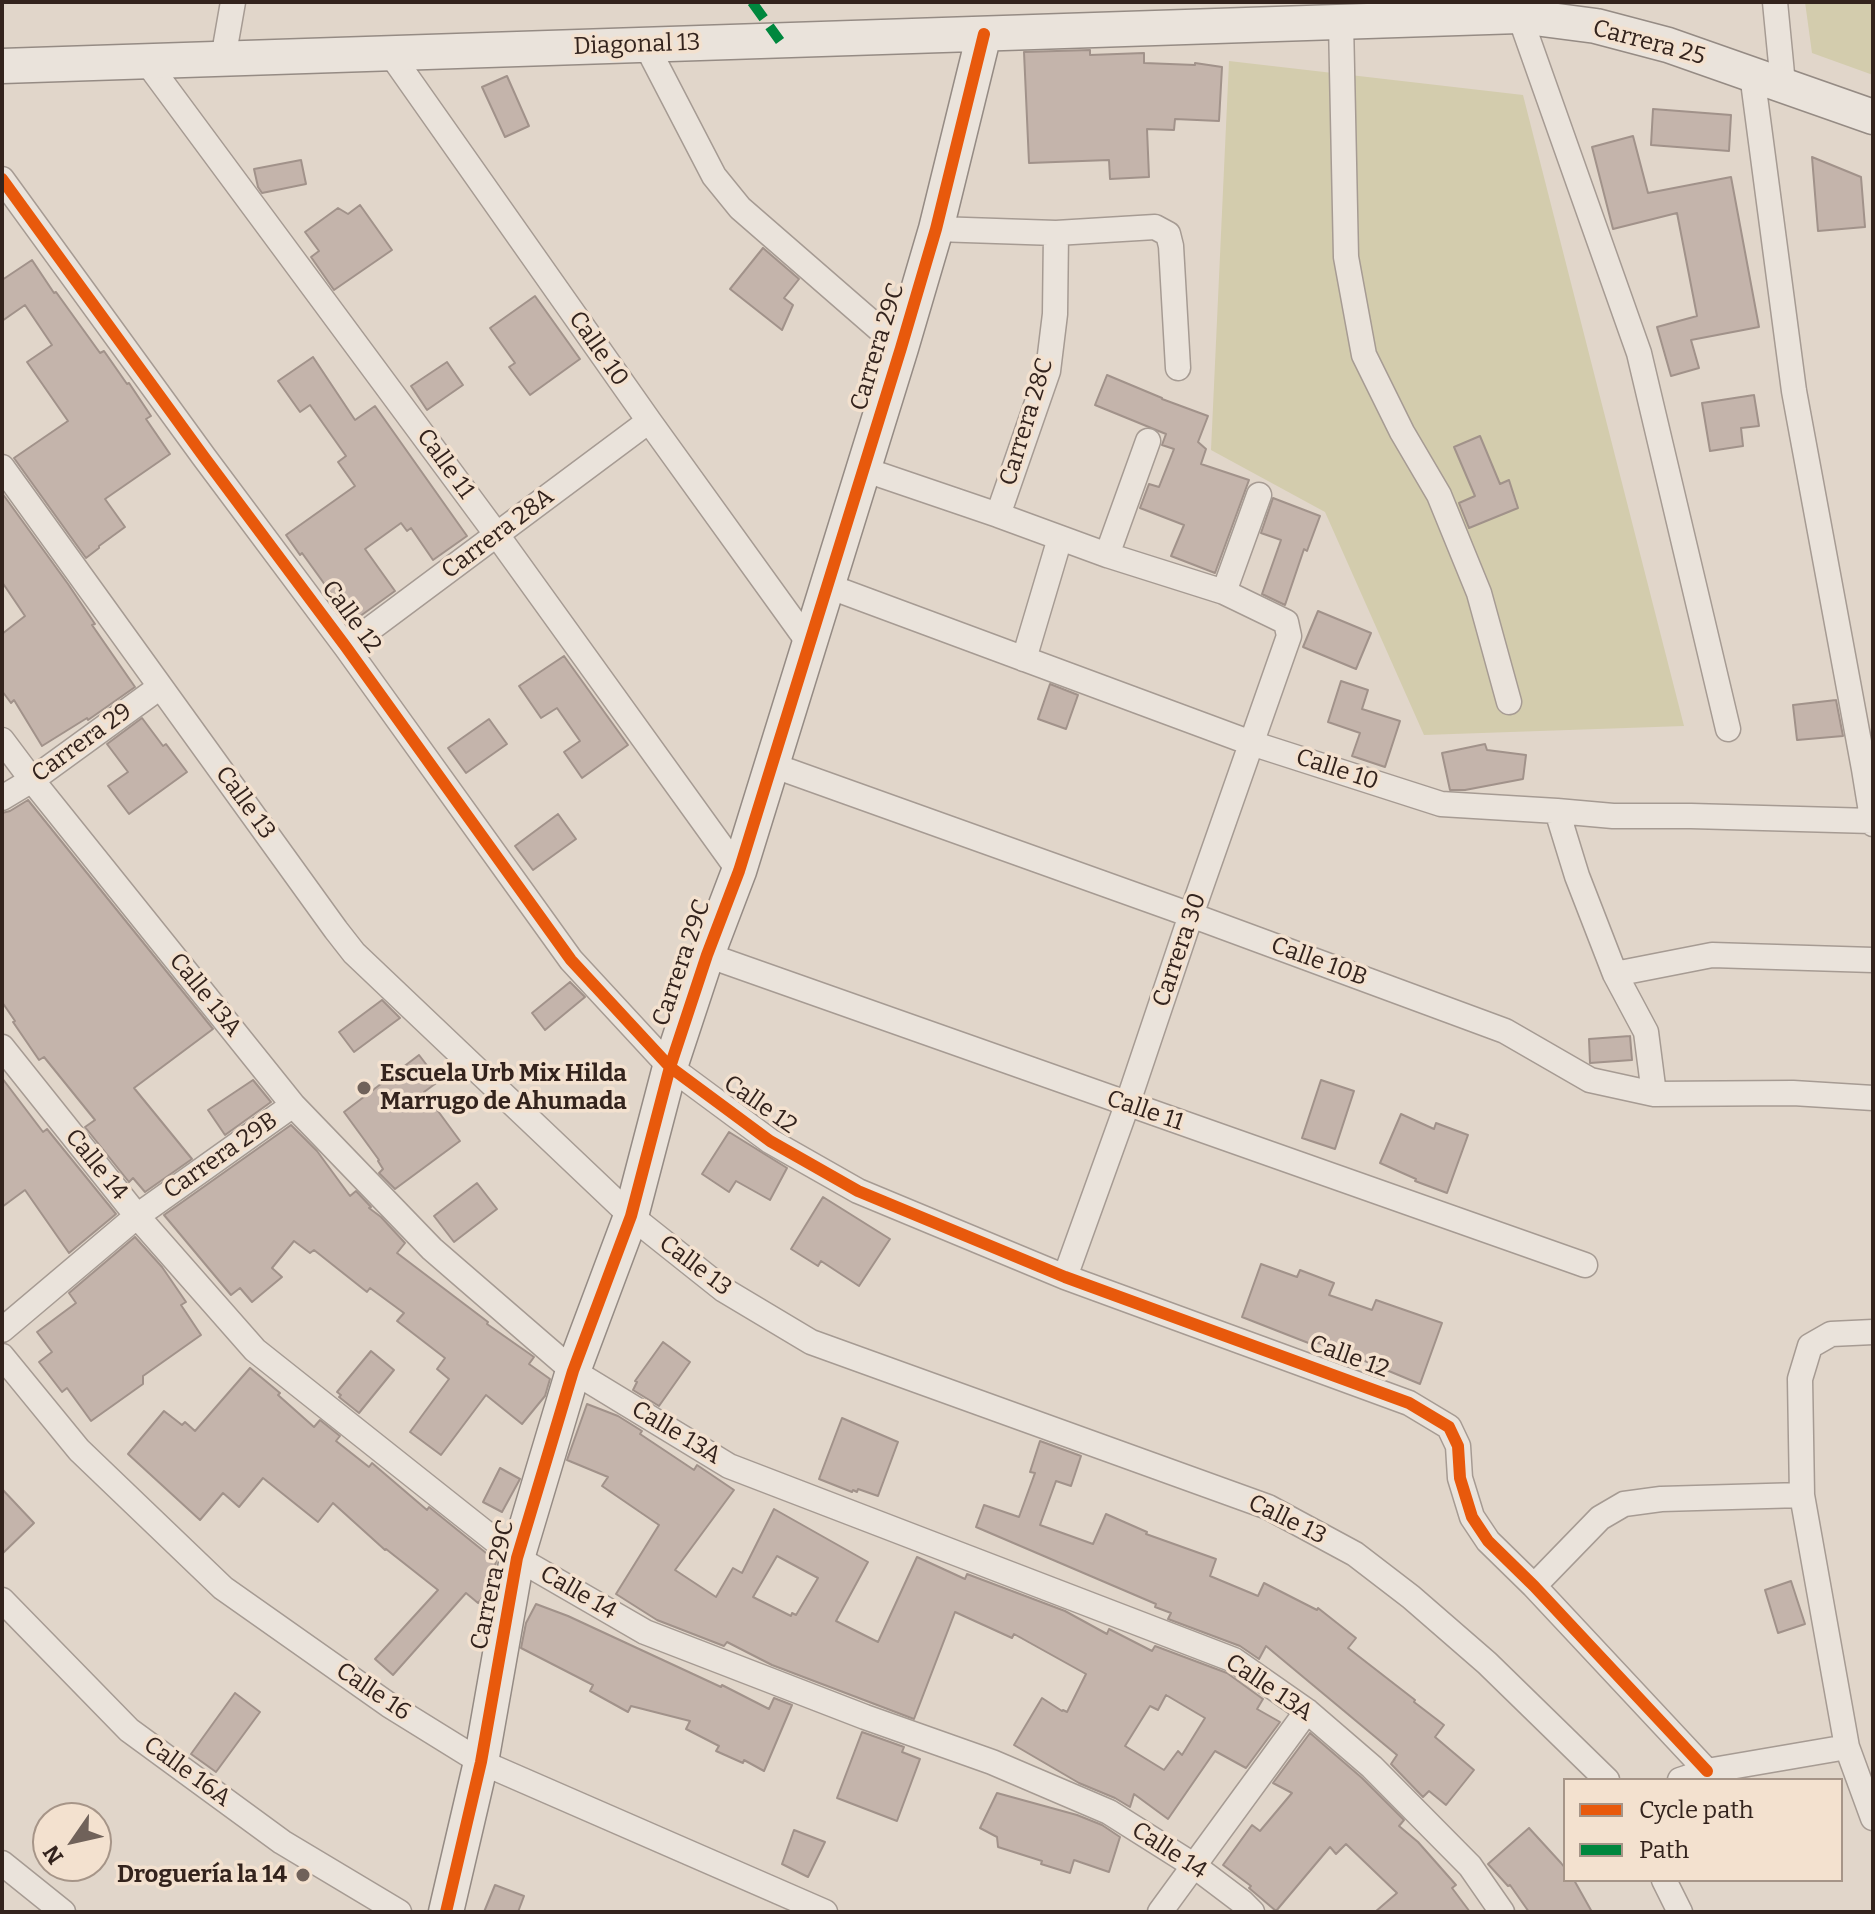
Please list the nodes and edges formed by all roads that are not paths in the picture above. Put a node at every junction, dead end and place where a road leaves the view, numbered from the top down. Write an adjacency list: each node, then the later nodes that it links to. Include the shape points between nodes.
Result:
1 (233, 2): 9 (street)
2 (1775, 2): 12 (street)
3 (1517, 9): 4 (street, Carrera 25); 12 (street, Carrera 25, via 1668,45); 35 (street, via 1639,353)
4 (1341, 22): 5 (street, Carrera 25); 34 (street, via 1346,257 1364,355 1445,509 1479,593)
5 (1271, 25): 6 (street, Diagonal 13)
6 (984, 34): 7 (street, Diagonal 13); 15 (street, Carrera 29C)
7 (646, 45): 8 (street, Diagonal 13); 17 (street, via 714,176 740,208)
8 (390, 53): 9 (street, Diagonal 13); 19 (street, Calle 10)
9 (223, 59): 10 (street, Diagonal 13)
10 (146, 61): 11 (street, Diagonal 13); 25 (street, Calle 11)
11 (2, 66)
12 (1768, 79): 13 (street, Carrera 25); 39 (street, via 1794,391)
13 (1873, 117)
14 (2, 179): 31 (street, Calle 12)
15 (936, 229): 16 (street); 17 (street, Carrera 29C)
16 (1056, 233): 18 (street, via 1155,227 1168,234); 24 (street, Carrera 28C, via 1048,371)
17 (901, 348): 22 (street, Carrera 29C)
18 (1178, 368)
19 (649, 421): 25 (street, Carrera 28A); 30 (street, Calle 10)
20 (1148, 441): 27 (street)
21 (2, 467): 33 (street, Calle 13)
22 (863, 469): 24 (street); 28 (street, Carrera 29C)
23 (1259, 495): 29 (street)
24 (998, 515): 26 (street)
25 (497, 535): 31 (street, Carrera 28A); 44 (street, Calle 11)
26 (1060, 538): 27 (street); 32 (street)
27 (1107, 555): 29 (street)
28 (828, 586): 30 (street, Carrera 29C); 32 (street, Calle 10)
29 (1224, 592): 37 (street, Carrera 30, via 1286,622 1289,636)
30 (809, 643): 38 (street, Carrera 29C)
31 (346, 647): 50 (street, Calle 12, via 571,960)
32 (1024, 659): 37 (street, Calle 10)
33 (160, 687): 40 (street, Carrera 29); 56 (street, Calle 13, via 354,953)
34 (1509, 702)
35 (1728, 729)
36 (2, 740): 40 (street, Calle 13A)
37 (1251, 743): 42 (street, Calle 10, via 1441,804); 45 (street, Carrera 30)
38 (772, 765): 44 (street, Carrera 29C); 45 (street, Calle 10B)
39 (1869, 769): 43 (street)
40 (32, 780): 41 (street, Carrera 29); 53 (street, Calle 13A)
41 (2, 798)
42 (1557, 811): 43 (street, Calle 10); 48 (street)
43 (1873, 822)
44 (739, 871): 46 (street, Carrera 29C)
45 (1191, 915): 51 (street, Calle 10B, via 1505,1031 1590,1080); 54 (street, Carrera 30)
46 (707, 955): 50 (street, Carrera 29C); 54 (street, Calle 11)
47 (1873, 960): 48 (street, via 1712,955)
48 (1615, 974): 51 (street, via 1646,1032)
49 (2, 1047): 55 (street, Calle 14)
50 (670, 1067): 56 (street, Carrera 29C); 58 (street, Calle 12, via 770,1141 858,1191)
51 (1654, 1094): 52 (street, Calle 10B)
52 (1873, 1098)
53 (293, 1105): 55 (street, Carrera 29B); 62 (street, Calle 13A, via 432,1249)
54 (1127, 1105): 57 (street, Calle 11); 58 (street, Carrera 30)
55 (137, 1216): 59 (street, Carrera 29B); 64 (street, Calle 14, via 255,1350)
56 (631, 1216): 62 (street, Carrera 29C); 71 (street, Calle 13, via 724,1290 811,1342 1268,1507 1355,1554 1487,1663)
57 (1585, 1265)
58 (1065, 1277): 65 (street, Calle 12, via 1409,1403 1449,1427 1458,1446 1460,1478 1472,1517 1488,1541)
59 (2, 1330)
60 (1873, 1332): 63 (street, via 1831,1334 1810,1346 1800,1379)
61 (2, 1356): 69 (street, Calle 16, via 79,1450 223,1588 389,1705)
62 (573, 1371): 64 (street, Carrera 29C); 67 (street, Calle 13A, via 729,1466 1234,1660)
63 (1802, 1495): 65 (street, via 1624,1504 1600,1518); 68 (street)
64 (517, 1558): 69 (street, Carrera 29C); 75 (street, Calle 14, via 645,1632 992,1762 1109,1812)
65 (1534, 1586): 70 (street, Calle 12)
66 (2, 1600): 78 (street, Calle 16A, via 129,1730 282,1842)
67 (1307, 1711): 75 (street); 83 (street, Calle 13A, via 1372,1767 1470,1866)
68 (1847, 1747): 70 (street); 73 (street)
69 (481, 1762): 79 (street, Carrera 29C); 80 (street, Calle 16)
70 (1707, 1771): 72 (street)
71 (1605, 1778)
72 (1686, 1778)
73 (1873, 1818)
74 (2, 1863): 77 (street)
75 (1193, 1865): 81 (street); 82 (street, Calle 14)
76 (1665, 1882): 84 (street)
77 (63, 1912)
78 (399, 1912)
79 (446, 1912)
80 (825, 1912)
81 (1160, 1912)
82 (1252, 1912)
83 (1502, 1912)
84 (1680, 1912)

